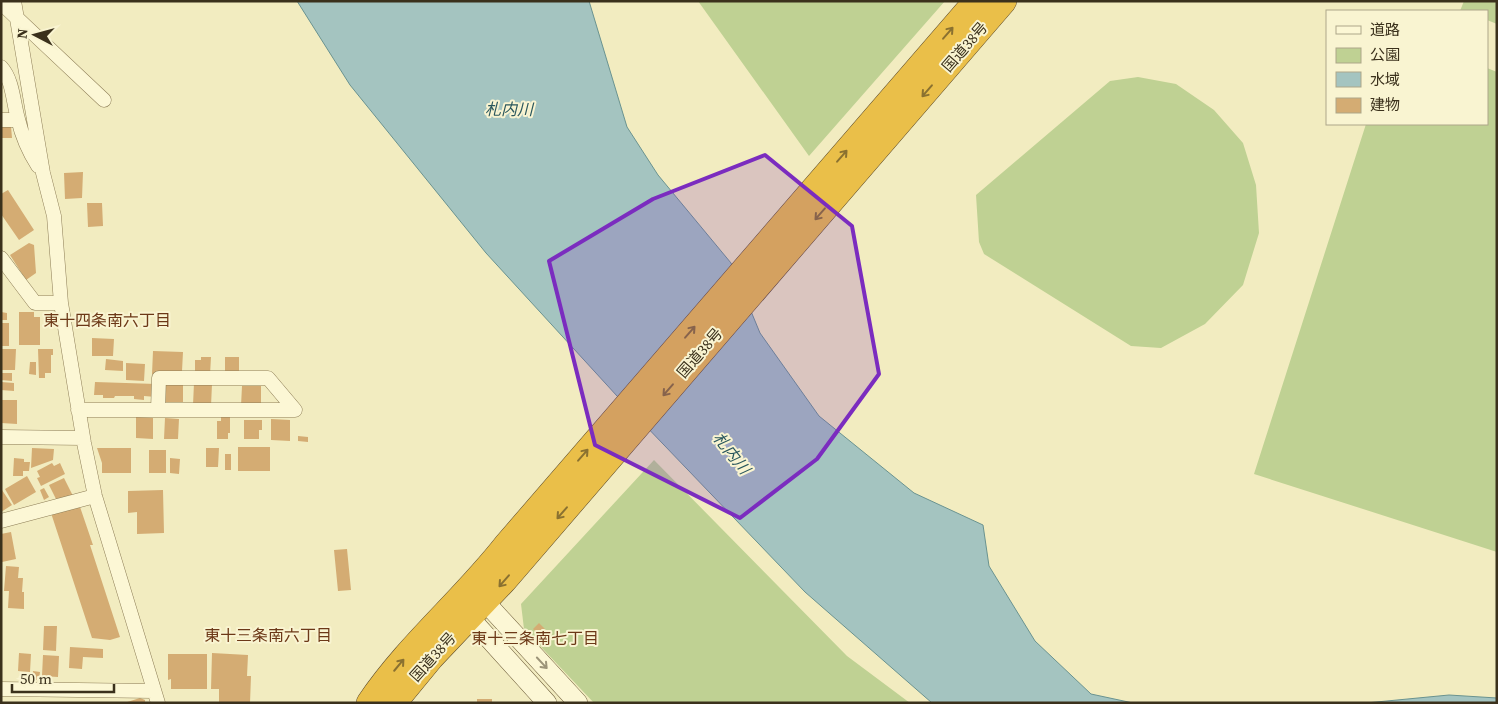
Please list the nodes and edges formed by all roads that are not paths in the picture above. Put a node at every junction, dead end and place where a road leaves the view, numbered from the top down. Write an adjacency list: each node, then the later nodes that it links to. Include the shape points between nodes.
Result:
1 (14, 1): 5 (street)
2 (976, 1): 19 (highway, 国道38号, one-way to 2)
3 (1004, 1): 19 (highway, 国道38号, one-way to 19)
4 (1, 4): 5 (street)
5 (18, 19): 7 (street); 10 (street)
6 (1, 67): 9 (street, via 7,74)
7 (104, 100)
8 (1, 120): 9 (street)
9 (18, 120): 10 (street, via 30,153)
10 (43, 173): 12 (street, via 54,216)
11 (1, 258): 12 (street, via 35,303)
12 (61, 303): 13 (street)
13 (78, 410): 14 (street); 16 (street)
14 (158, 410): 14 (street, via 159,378 268,378 294,410)
15 (1, 438): 16 (street)
16 (83, 438): 17 (street)
17 (95, 496): 18 (street); 22 (street)
18 (1, 521)
19 (514, 552): 20 (highway, 国道38号)
20 (470, 602): 23 (highway, 国道38号, one-way to 20, via 416,645); 24 (highway, 国道38号, via 431,658); 25 (street); 26 (street, one-way to 26)
21 (1, 689): 22 (street)
22 (156, 697)
23 (369, 703)
24 (394, 703)
25 (547, 703)
26 (578, 703)

